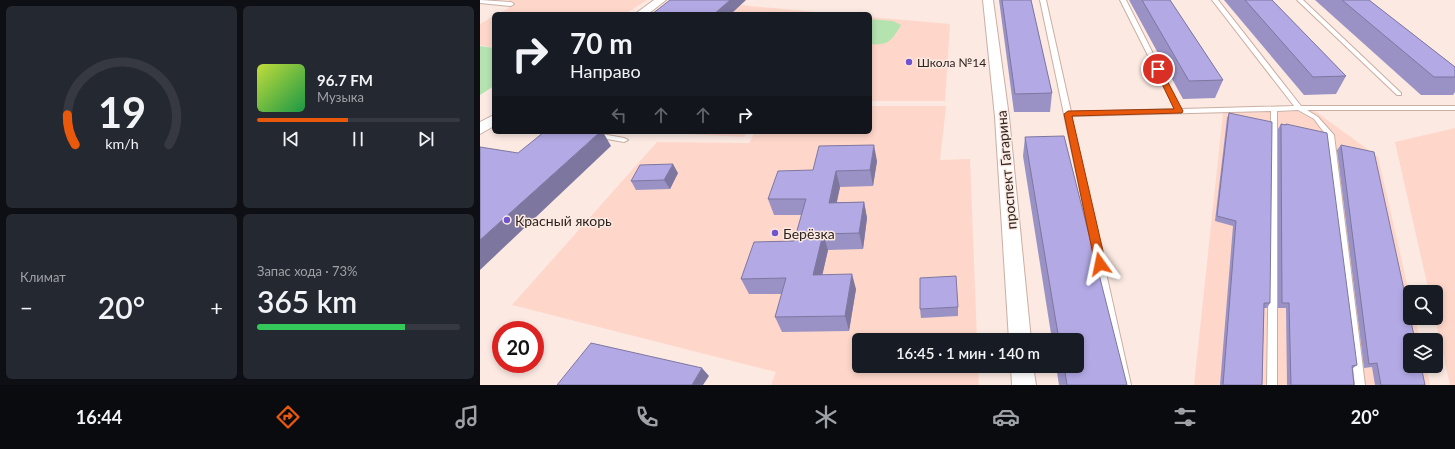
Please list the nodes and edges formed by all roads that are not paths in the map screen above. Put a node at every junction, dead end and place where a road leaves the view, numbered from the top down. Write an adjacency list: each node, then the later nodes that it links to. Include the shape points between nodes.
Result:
1 (480, 0): 8 (lane)
2 (661, 0): 9 (street)
3 (988, 0): 20 (street, проспект Гагарина, via 1002,116)
4 (1043, 0): 15 (lane)
5 (1123, 0): 14 (lane)
6 (1215, 0): 11 (lane)
7 (1300, 0): 10 (lane)
8 (511, 4)
9 (644, 12)
10 (1399, 94)
11 (1299, 108): 12 (lane); 13 (lane); 25 (lane, via 1316,118 1330,135)
12 (1455, 108)
13 (1274, 109): 14 (lane); 24 (lane)
14 (1179, 111): 15 (lane)
15 (1068, 114): 23 (lane)
16 (492, 120): 17 (street)
17 (480, 129)
18 (588, 134): 19 (lane)
19 (624, 140)
20 (1019, 333)
21 (1023, 373): 22 (street)
22 (1024, 385)
23 (1126, 385)
24 (1272, 385)
25 (1360, 385)

